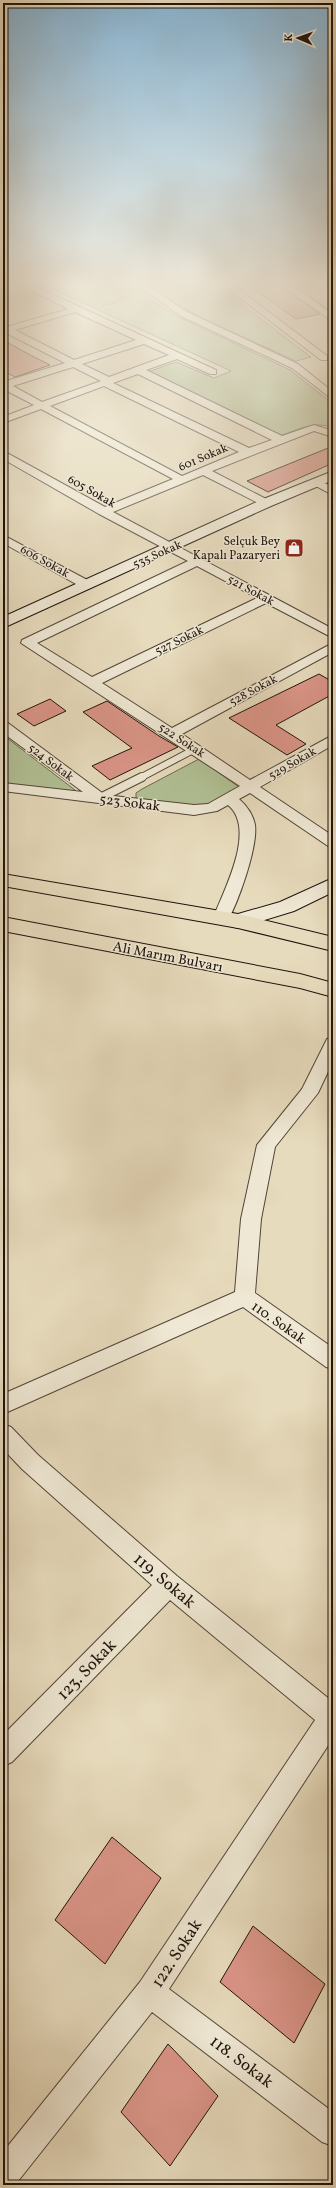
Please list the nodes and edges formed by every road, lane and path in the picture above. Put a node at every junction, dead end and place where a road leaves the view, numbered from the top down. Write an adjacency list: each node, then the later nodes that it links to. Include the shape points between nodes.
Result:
1 (4, 386): 7 (street)
2 (96, 386): 7 (street)
3 (115, 386): 11 (street)
4 (171, 386): 10 (street)
5 (320, 386): 6 (street)
6 (333, 397)
7 (42, 406): 8 (street); 15 (street)
8 (3, 420)
9 (333, 434): 10 (street, 601 Sokak, via 314,428)
10 (281, 440): 11 (street, 601 Sokak)
11 (248, 452): 13 (street, 601 Sokak)
12 (3, 455): 19 (street, 605 Sokak)
13 (204, 471): 15 (street, 601 Sokak); 18 (street)
14 (333, 475): 16 (street, 535 Sokak)
15 (182, 480): 19 (street, 601 Sokak)
16 (316, 482): 17 (street); 18 (street, 535 Sokak)
17 (333, 492)
18 (266, 503): 22 (street, 535 Sokak)
19 (103, 512): 22 (street, 605 Sokak)
20 (3, 538): 21 (street, 606 Sokak)
21 (15, 545): 23 (street); 25 (street, 606 Sokak)
22 (169, 548): 24 (street, 521 Sokak); 25 (street, 535 Sokak)
23 (3, 550)
24 (197, 561): 26 (street, 521 Sokak); 30 (street, 522 Sokak, via 27,643)
25 (87, 585): 27 (street, 535 Sokak)
26 (266, 598): 28 (street, 521 Sokak); 30 (street, 527 Sokak)
27 (3, 623)
28 (333, 634)
29 (333, 647): 32 (street, 528 Sokak)
30 (92, 682): 32 (street, 522 Sokak)
31 (3, 726): 37 (street, 524 Sokak)
32 (172, 734): 34 (street, 522 Sokak)
33 (333, 739): 35 (street, 529 Sokak)
34 (195, 749): 35 (street, 522 Sokak); 37 (lane)
35 (251, 786): 38 (street, 523 Sokak); 39 (street, 522 Sokak)
36 (3, 787): 37 (street, 523 Sokak)
37 (100, 798): 38 (street, 523 Sokak, via 194,810 212,808)
38 (229, 799): 42 (street, via 240,806 248,824 245,853)
39 (333, 843)
40 (3, 880): 42 (main road)
41 (333, 884): 42 (street, via 302,902 276,912)
42 (230, 920): 44 (main road)
43 (3, 924): 45 (main road, Ali Marım Bulvarı, via 300,981)
44 (333, 944)
45 (333, 990)
46 (333, 1043): 47 (street, via 309,1094 266,1145 251,1219)
47 (245, 1297): 48 (street, 110. Sokak); 49 (street)
48 (333, 1360)
49 (3, 1404)
50 (3, 1434): 51 (street, 119. Sokak, via 30,1462)
51 (169, 1584): 52 (street, 119. Sokak); 53 (street, 123. Sokak)
52 (332, 1718): 54 (street, 122. Sokak)
53 (3, 1753)
54 (150, 1992): 55 (street, 118. Sokak); 56 (street, 122. Sokak)
55 (333, 2131)
56 (3, 2176)

